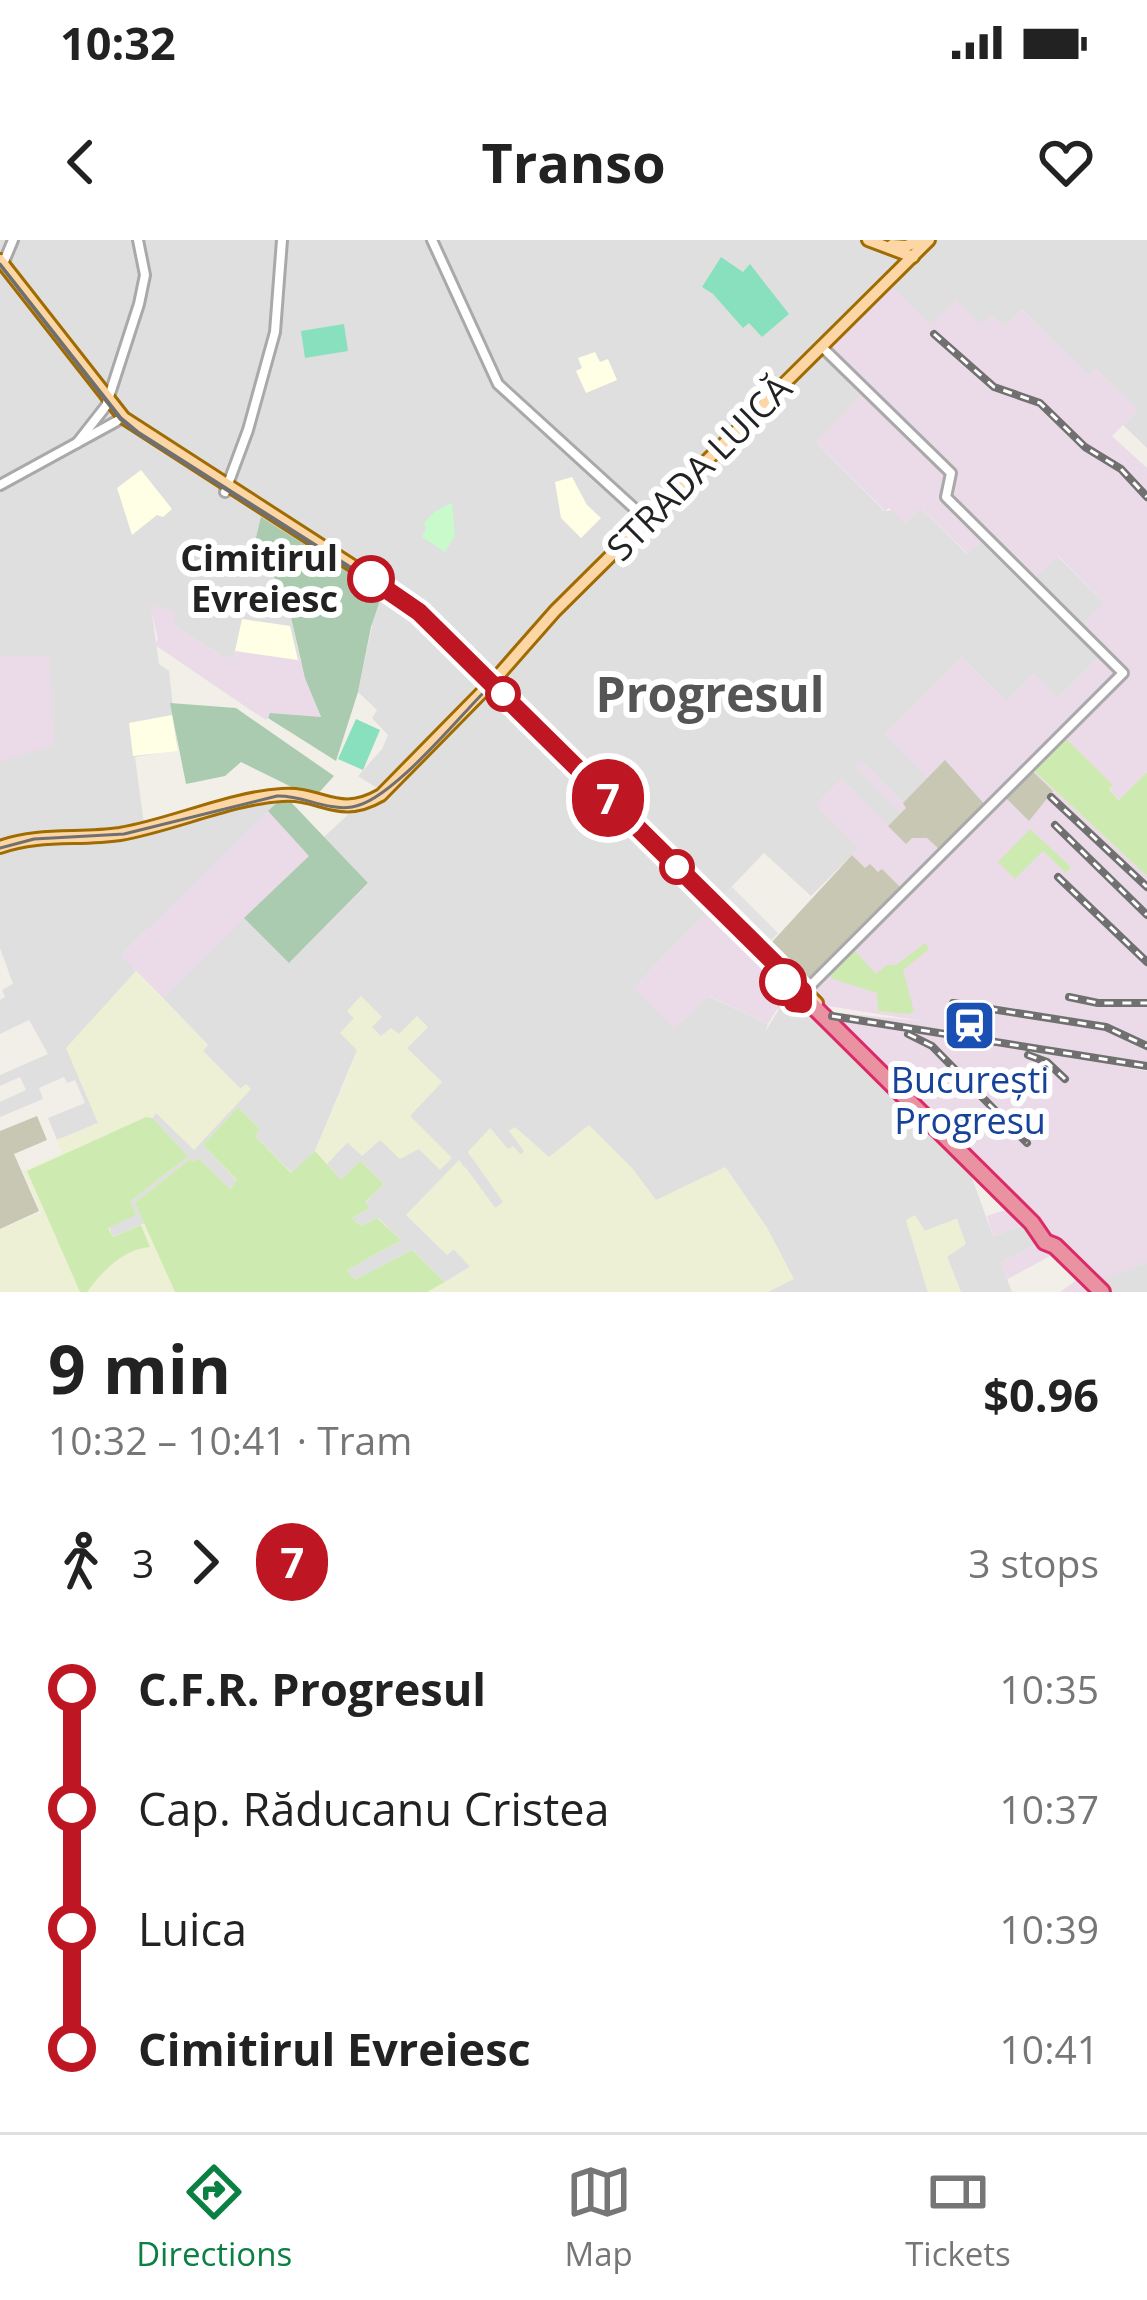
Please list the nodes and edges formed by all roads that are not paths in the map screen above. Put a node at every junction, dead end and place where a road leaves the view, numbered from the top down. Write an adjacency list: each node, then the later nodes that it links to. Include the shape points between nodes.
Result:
1 (13, 240): 9 (street)
2 (137, 240): 11 (street, via 145,275)
3 (282, 240): 15 (street, via 276,326)
4 (432, 240): 16 (street, via 498,384)
5 (868, 240): 7 (main road)
6 (925, 240): 7 (main road); 8 (main road, STRADA LUICĂ)
7 (888, 245): 8 (main road, via 909,250)
8 (909, 261): 10 (main road, STRADA LUICĂ)
9 (1, 264): 11 (main road)
10 (822, 347): 16 (main road, STRADA LUICĂ); 19 (street, via 951,473 946,497 1124,673)
11 (107, 403): 12 (main road); 13 (street); 15 (main road)
12 (117, 421): 13 (street); 15 (main road)
13 (77, 443): 14 (street)
14 (0, 484)
15 (227, 489): 17 (main road, via 415,605)
16 (642, 525): 17 (main road, STRADA LUICĂ)
17 (491, 684): 18 (main road, STRADA LUICĂ, via 375,799 338,807 282,795 129,832); 19 (main road)
18 (0, 847)
19 (808, 998): 20 (highway)
20 (1104, 1292)

